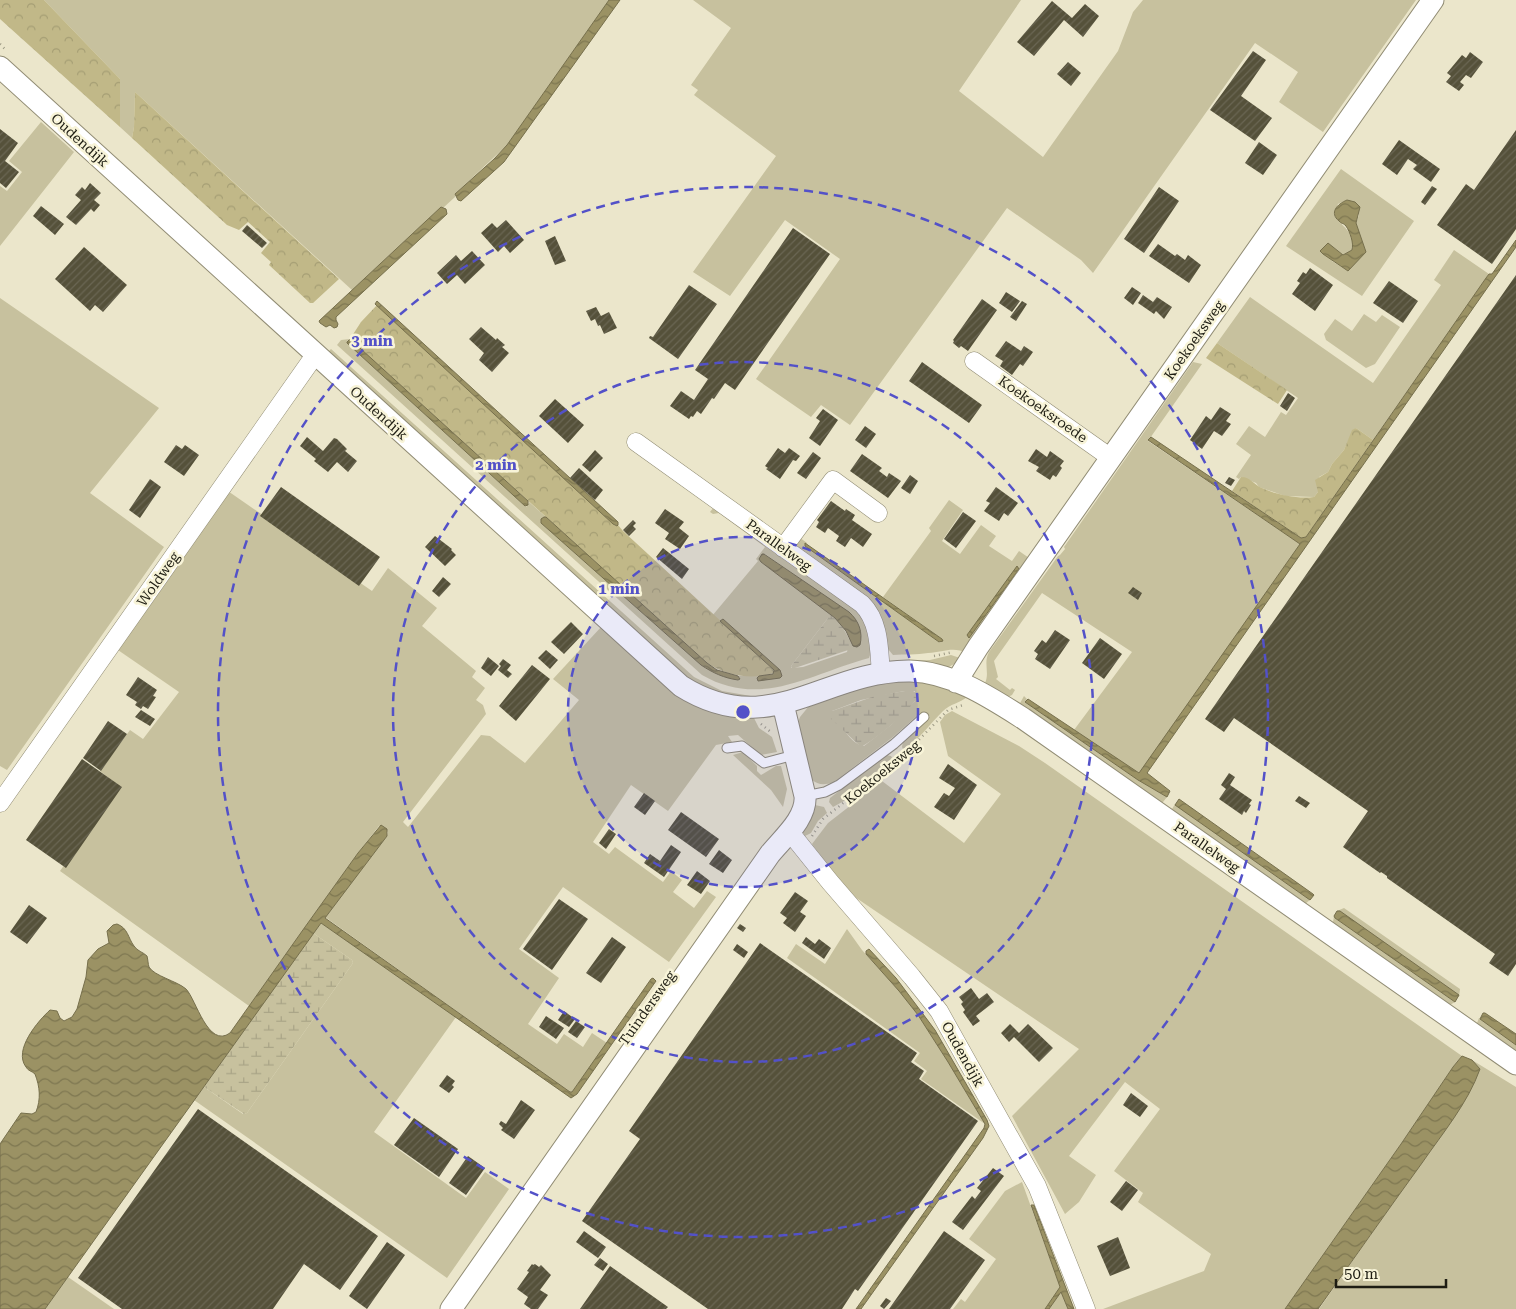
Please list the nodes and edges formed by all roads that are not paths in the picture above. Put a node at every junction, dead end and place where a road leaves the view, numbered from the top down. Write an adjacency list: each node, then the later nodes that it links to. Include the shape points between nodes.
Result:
1 (1433, 0): 6 (street, Koekoeksweg)
2 (0, 67): 3 (street, Oudendijk)
3 (315, 355): 11 (street, Oudendijk, via 672,679 711,701 755,708); 16 (street, Woldweg)
4 (974, 361): 6 (street, Koekoeksroede)
5 (636, 442): 8 (street, Parallelweg)
6 (1111, 458): 10 (street, Koekoeksweg)
7 (878, 513): 8 (street, via 832,480)
8 (783, 548): 9 (street, Parallelweg, via 869,611 875,625)
9 (881, 674): 10 (street, Parallelweg, via 912,671); 11 (street, Parallelweg)
10 (956, 682): 18 (street, Parallelweg, via 1024,719)
11 (783, 704): 14 (street)
12 (924, 717): 15 (lane, Koekoeksweg, via 839,785)
13 (727, 748): 14 (lane, via 742,746 764,763)
14 (789, 756): 15 (street)
15 (805, 796): 17 (street, Tuindersweg)
16 (0, 803)
17 (795, 838): 19 (street, Tuindersweg, via 758,870); 20 (street, Oudendijk, via 939,1011 1037,1186)
18 (1516, 1064)
19 (451, 1309)
20 (1086, 1309)

